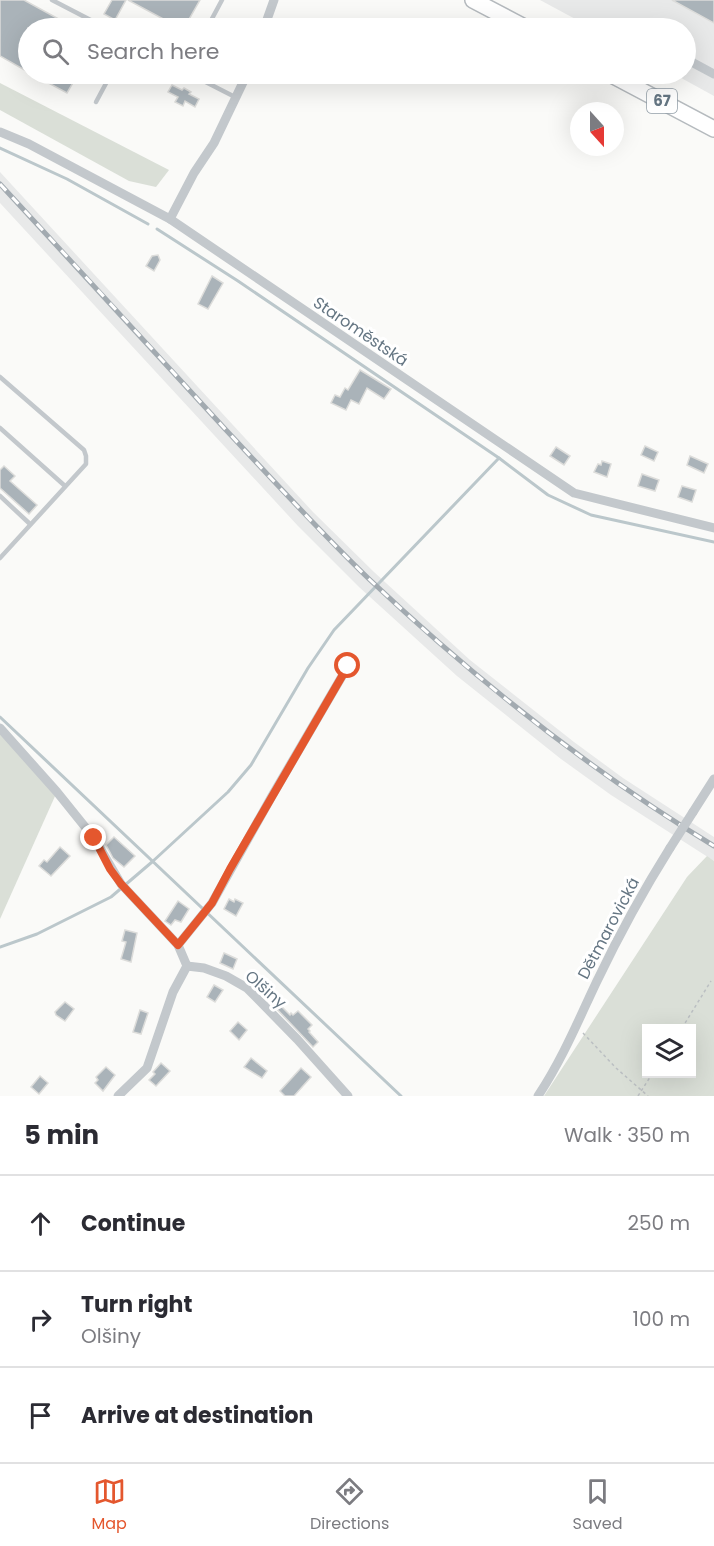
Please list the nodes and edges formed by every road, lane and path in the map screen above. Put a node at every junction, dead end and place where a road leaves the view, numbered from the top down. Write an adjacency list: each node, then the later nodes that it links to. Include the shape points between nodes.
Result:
1 (52, 0): 5 (lane)
2 (222, 0): 6 (lane)
3 (274, 0): 7 (street)
4 (473, 0): 8 (main road)
5 (86, 18)
6 (212, 18)
7 (268, 18)
8 (507, 18)
9 (696, 65): 10 (street)
10 (714, 74)
11 (106, 84): 16 (lane)
12 (210, 84): 15 (lane)
13 (242, 84): 15 (street)
14 (629, 84): 17 (main road, 67)
15 (235, 97): 19 (street, via 214,143)
16 (96, 102)
17 (714, 129)
18 (0, 132): 19 (street, Staroměstská)
19 (170, 219): 25 (street, Staroměstská, via 574,493)
20 (0, 377): 22 (lane, via 84,450 86,464)
21 (0, 428): 22 (lane)
22 (65, 486): 24 (lane)
23 (0, 496): 24 (lane)
24 (30, 524): 26 (lane)
25 (714, 528)
26 (0, 558)
27 (348, 666): 30 (street, via 212,903)
28 (0, 728): 30 (street, via 94,838 123,888)
29 (714, 779): 34 (street, Dětmarovická, bridge, via 644,890)
30 (178, 945): 31 (street)
31 (187, 966): 37 (street, via 173,992 147,1068); 38 (street, Olšiny, via 226,976 247,988)
32 (711, 981): 33 (path)
33 (685, 1024)
34 (576, 1026): 36 (path); 39 (street, Dětmarovická, via 567,1049)
35 (650, 1078): 36 (path)
36 (642, 1090): 40 (path); 41 (path)
37 (118, 1096)
38 (348, 1096)
39 (538, 1096)
40 (638, 1096)
41 (648, 1096)

